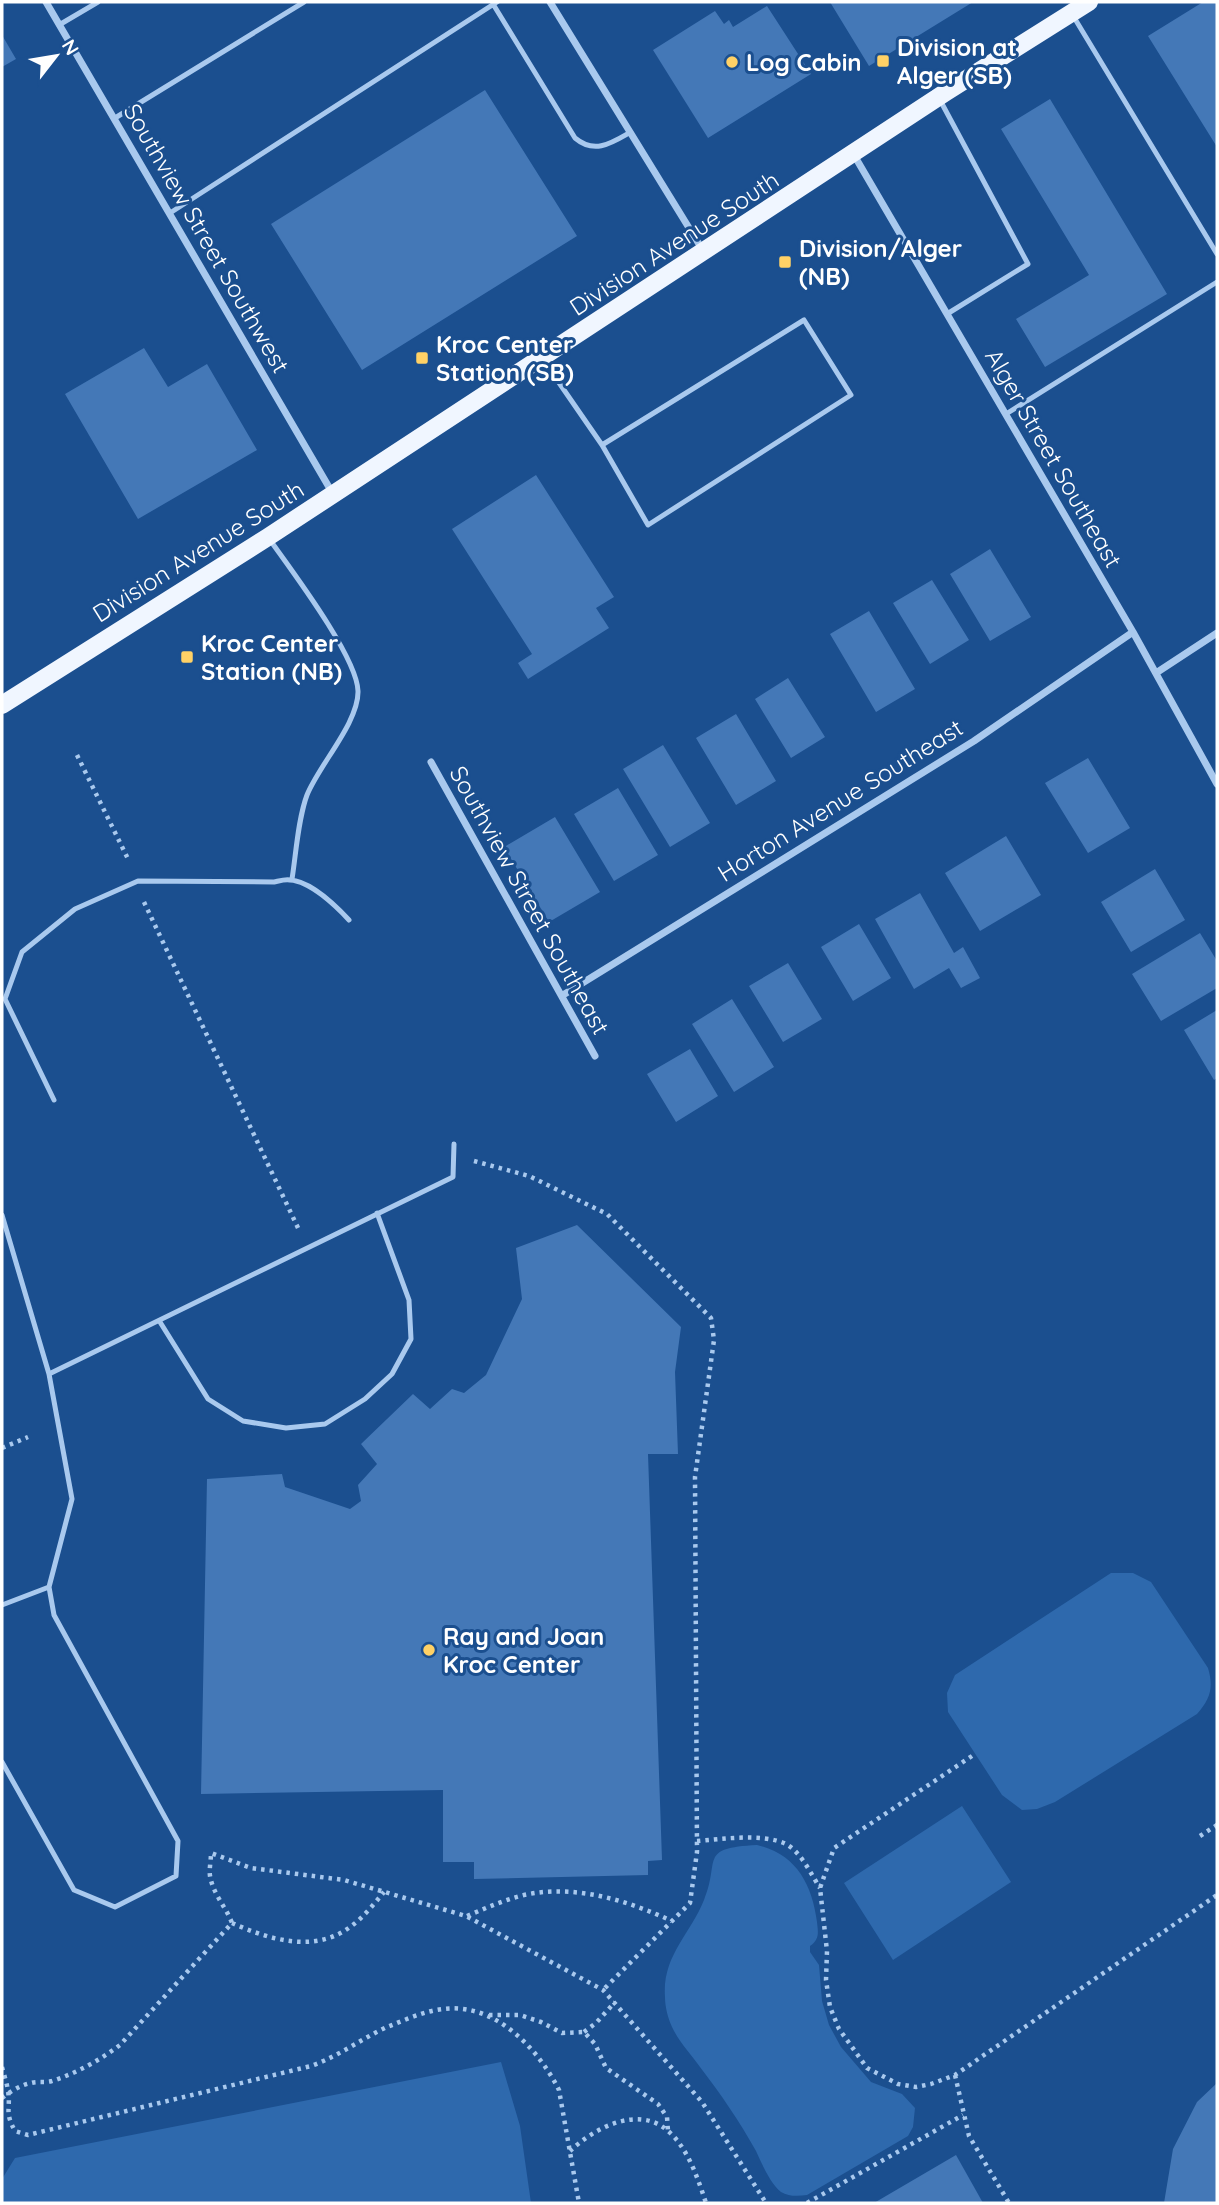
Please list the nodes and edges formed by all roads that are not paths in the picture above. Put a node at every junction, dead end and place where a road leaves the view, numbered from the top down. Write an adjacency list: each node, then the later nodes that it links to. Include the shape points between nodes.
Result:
1 (46, 2): 8 (street, Southview Street Southwest)
2 (98, 2): 8 (lane)
3 (304, 2): 10 (lane)
4 (550, 2): 11 (street)
5 (1089, 2): 7 (main road, Division Avenue South)
6 (495, 3): 11 (lane, via 575,138 584,146 597,147); 13 (lane)
7 (1072, 13): 9 (main road, Division Avenue South); 15 (lane)
8 (59, 25): 10 (street, Southview Street Southwest)
9 (939, 97): 12 (main road, Division Avenue South); 17 (lane, via 1028,264)
10 (115, 118): 13 (street, Southview Street Southwest)
11 (629, 133): 14 (street)
12 (853, 155): 14 (main road, Division Avenue South); 17 (street, Alger Street Southeast)
13 (170, 213): 21 (street, Southview Street Southwest)
14 (704, 253): 18 (main road, Division Avenue South)
15 (1217, 254)
16 (1217, 282): 19 (lane)
17 (947, 314): 19 (street, Alger Street Southeast)
18 (543, 358): 20 (lane); 21 (main road, Division Avenue South)
19 (1006, 414): 23 (street, Alger Street Southeast)
20 (602, 445): 20 (lane, via 648,525 850,395 804,320)
21 (334, 494): 22 (main road, Division Avenue South)
22 (268, 537): 26 (main road, Division Avenue South); 29 (lane, via 348,660 358,692 350,720 305,800)
23 (1133, 632): 25 (street, Alger Street Southeast); 31 (street, Horton Avenue Southeast, via 974,741)
24 (1217, 633): 25 (street)
25 (1156, 673): 28 (street, Alger Street Southeast)
26 (2, 705)
27 (431, 762): 31 (street, Southview Street Southeast)
28 (1217, 785)
29 (292, 879): 30 (lane, via 326,898); 33 (lane, via 138,881 75,909 22,953 5,999)
30 (349, 920)
31 (563, 995): 32 (street, Southview Street Southeast)
32 (595, 1056)
33 (54, 1100)
34 (454, 1144): 35 (lane, via 453,1177)
35 (377, 1213): 37 (lane); 37 (lane, via 410,1300 411,1339 392,1374 365,1399 325,1424 286,1428 243,1421 208,1399)
36 (2, 1215): 38 (lane)
37 (160, 1322): 38 (lane)
38 (49, 1374): 39 (lane, via 72,1499)
39 (49, 1587): 40 (lane); 41 (lane, via 54,1615 178,1841 176,1876 115,1907 74,1890)
40 (2, 1605)
41 (2, 1762)

